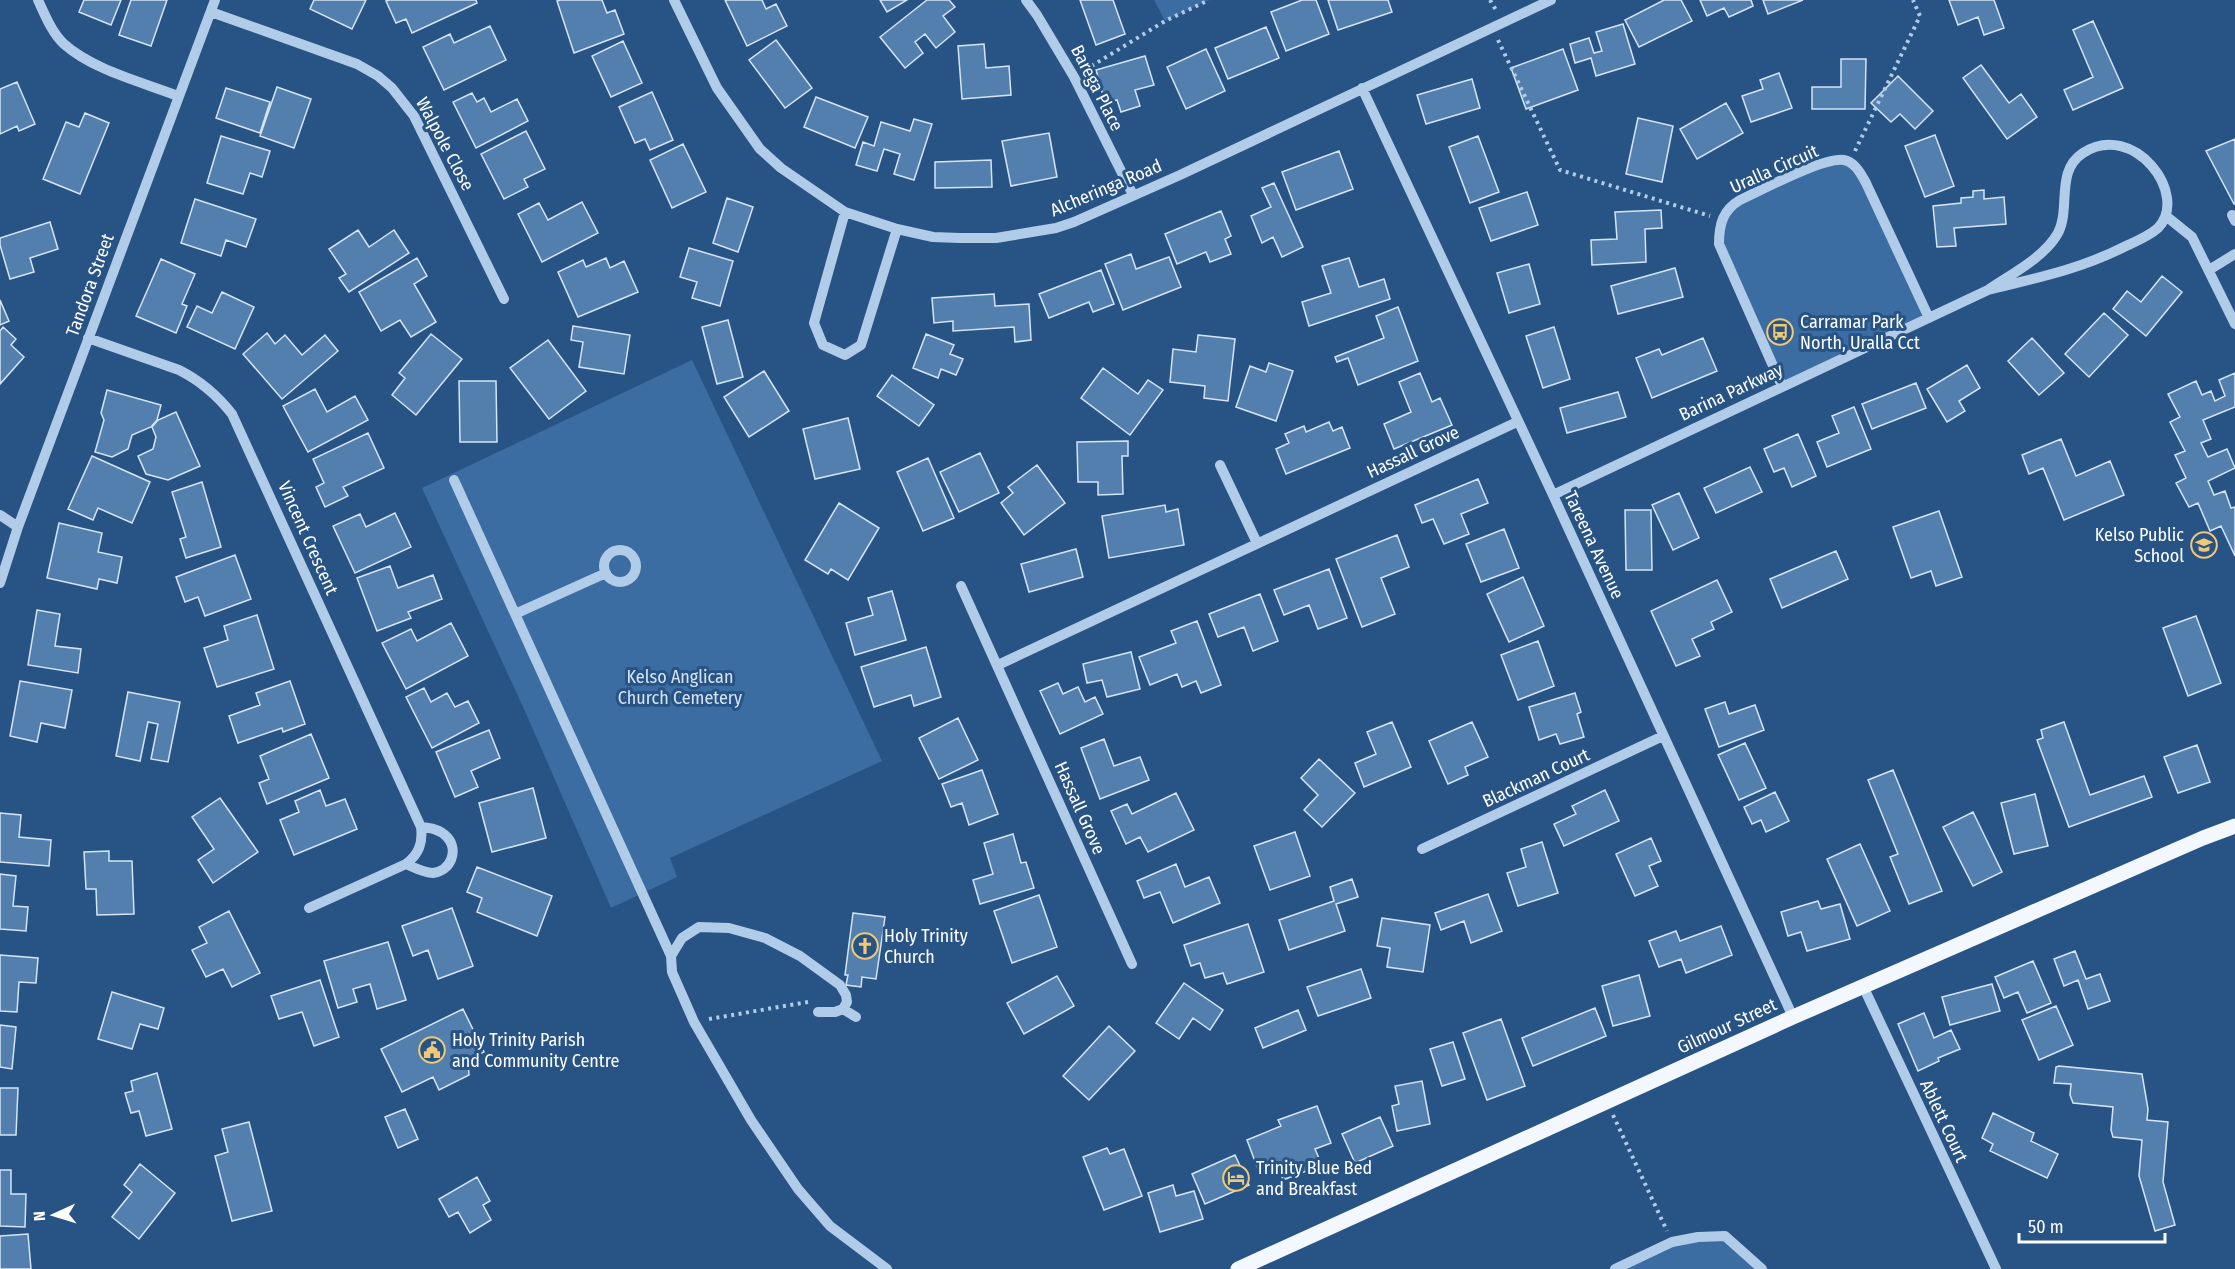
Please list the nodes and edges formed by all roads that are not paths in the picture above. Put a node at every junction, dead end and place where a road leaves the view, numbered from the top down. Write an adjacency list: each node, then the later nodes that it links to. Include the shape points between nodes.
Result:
1 (38, 0): 8 (street, via 63,43 86,60)
2 (215, 0): 6 (street, Tandora Street)
3 (674, 0): 10 (street, Alcheringa Road, via 717,88 760,149)
4 (1026, 0): 9 (street, Barega Place, via 1074,77)
5 (1551, 0): 7 (street, Alcheringa Road)
6 (211, 12): 8 (street, Tandora Street); 16 (street, Walpole Close, via 357,64 392,88 414,116)
7 (1362, 88): 9 (street, Alcheringa Road); 21 (street, Tareena Avenue)
8 (178, 96): 19 (street, Tandora Street)
9 (1133, 195): 12 (street, Alcheringa Road, via 1074,222 1017,235 933,237)
10 (845, 212): 12 (street, Alcheringa Road); 12 (street, via 814,323 823,345 845,355 861,345)
11 (2166, 216): 14 (street, via 2192,237); 15 (street, Barina Parkway, via 2147,236 2088,264); 15 (street, Barina Parkway, via 2165,189 2142,156 2118,145 2092,148 2076,159 2067,174 2063,216 2052,242)
12 (897, 230)
13 (2235, 254): 14 (street)
14 (2209, 270): 18 (street)
15 (1988, 290): 17 (street, Barina Parkway)
16 (504, 299)
17 (1929, 318): 20 (street, Barina Parkway); 20 (street, Uralla Circuit, via 1866,183 1850,162 1825,162 1760,191 1731,206 1719,233 1722,252)
18 (2235, 324)
19 (88, 338): 26 (street, Tandora Street); 35 (street, Vincent Crescent, via 194,377 232,414)
20 (1782, 386): 24 (street, Barina Parkway)
21 (1517, 422): 24 (street, Tareena Avenue); 27 (street, Hassall Grove)
22 (1220, 465): 27 (street)
23 (454, 480): 31 (street)
24 (1553, 495): 33 (street, Tareena Avenue)
25 (0, 515): 26 (street)
26 (18, 527): 29 (street, Tandora Street)
27 (1257, 543): 32 (street, Hassall Grove)
28 (606, 573): 31 (street)
29 (0, 583)
30 (961, 586): 32 (street, Hassall Grove)
31 (514, 614): 39 (street)
32 (998, 665): 40 (street, Hassall Grove)
33 (1663, 736): 36 (street, Blackman Court); 45 (street, Tareena Avenue)
34 (2235, 826): 41 (main road, Gilmour Street)
35 (421, 827): 37 (street, via 420,847); 37 (street, via 447,837 452,859 447,867 434,873)
36 (1422, 849)
37 (406, 864): 38 (street)
38 (309, 908)
39 (671, 956): 42 (street, via 682,938 699,927 747,931 789,951 840,985 847,1002); 46 (street, via 672,972 694,1022 798,1190 830,1226)
40 (1132, 964)
41 (1863, 986): 45 (main road, Gilmour Street); 50 (street, Ablett Court)
42 (843, 1009): 43 (street); 44 (street)
43 (818, 1012)
44 (856, 1017)
45 (1793, 1017): 47 (main road, Gilmour Street)
46 (887, 1269)
47 (1238, 1269)
48 (1615, 1269): 49 (street, via 1672,1242 1725,1236)
49 (1762, 1269)
50 (1996, 1269)

